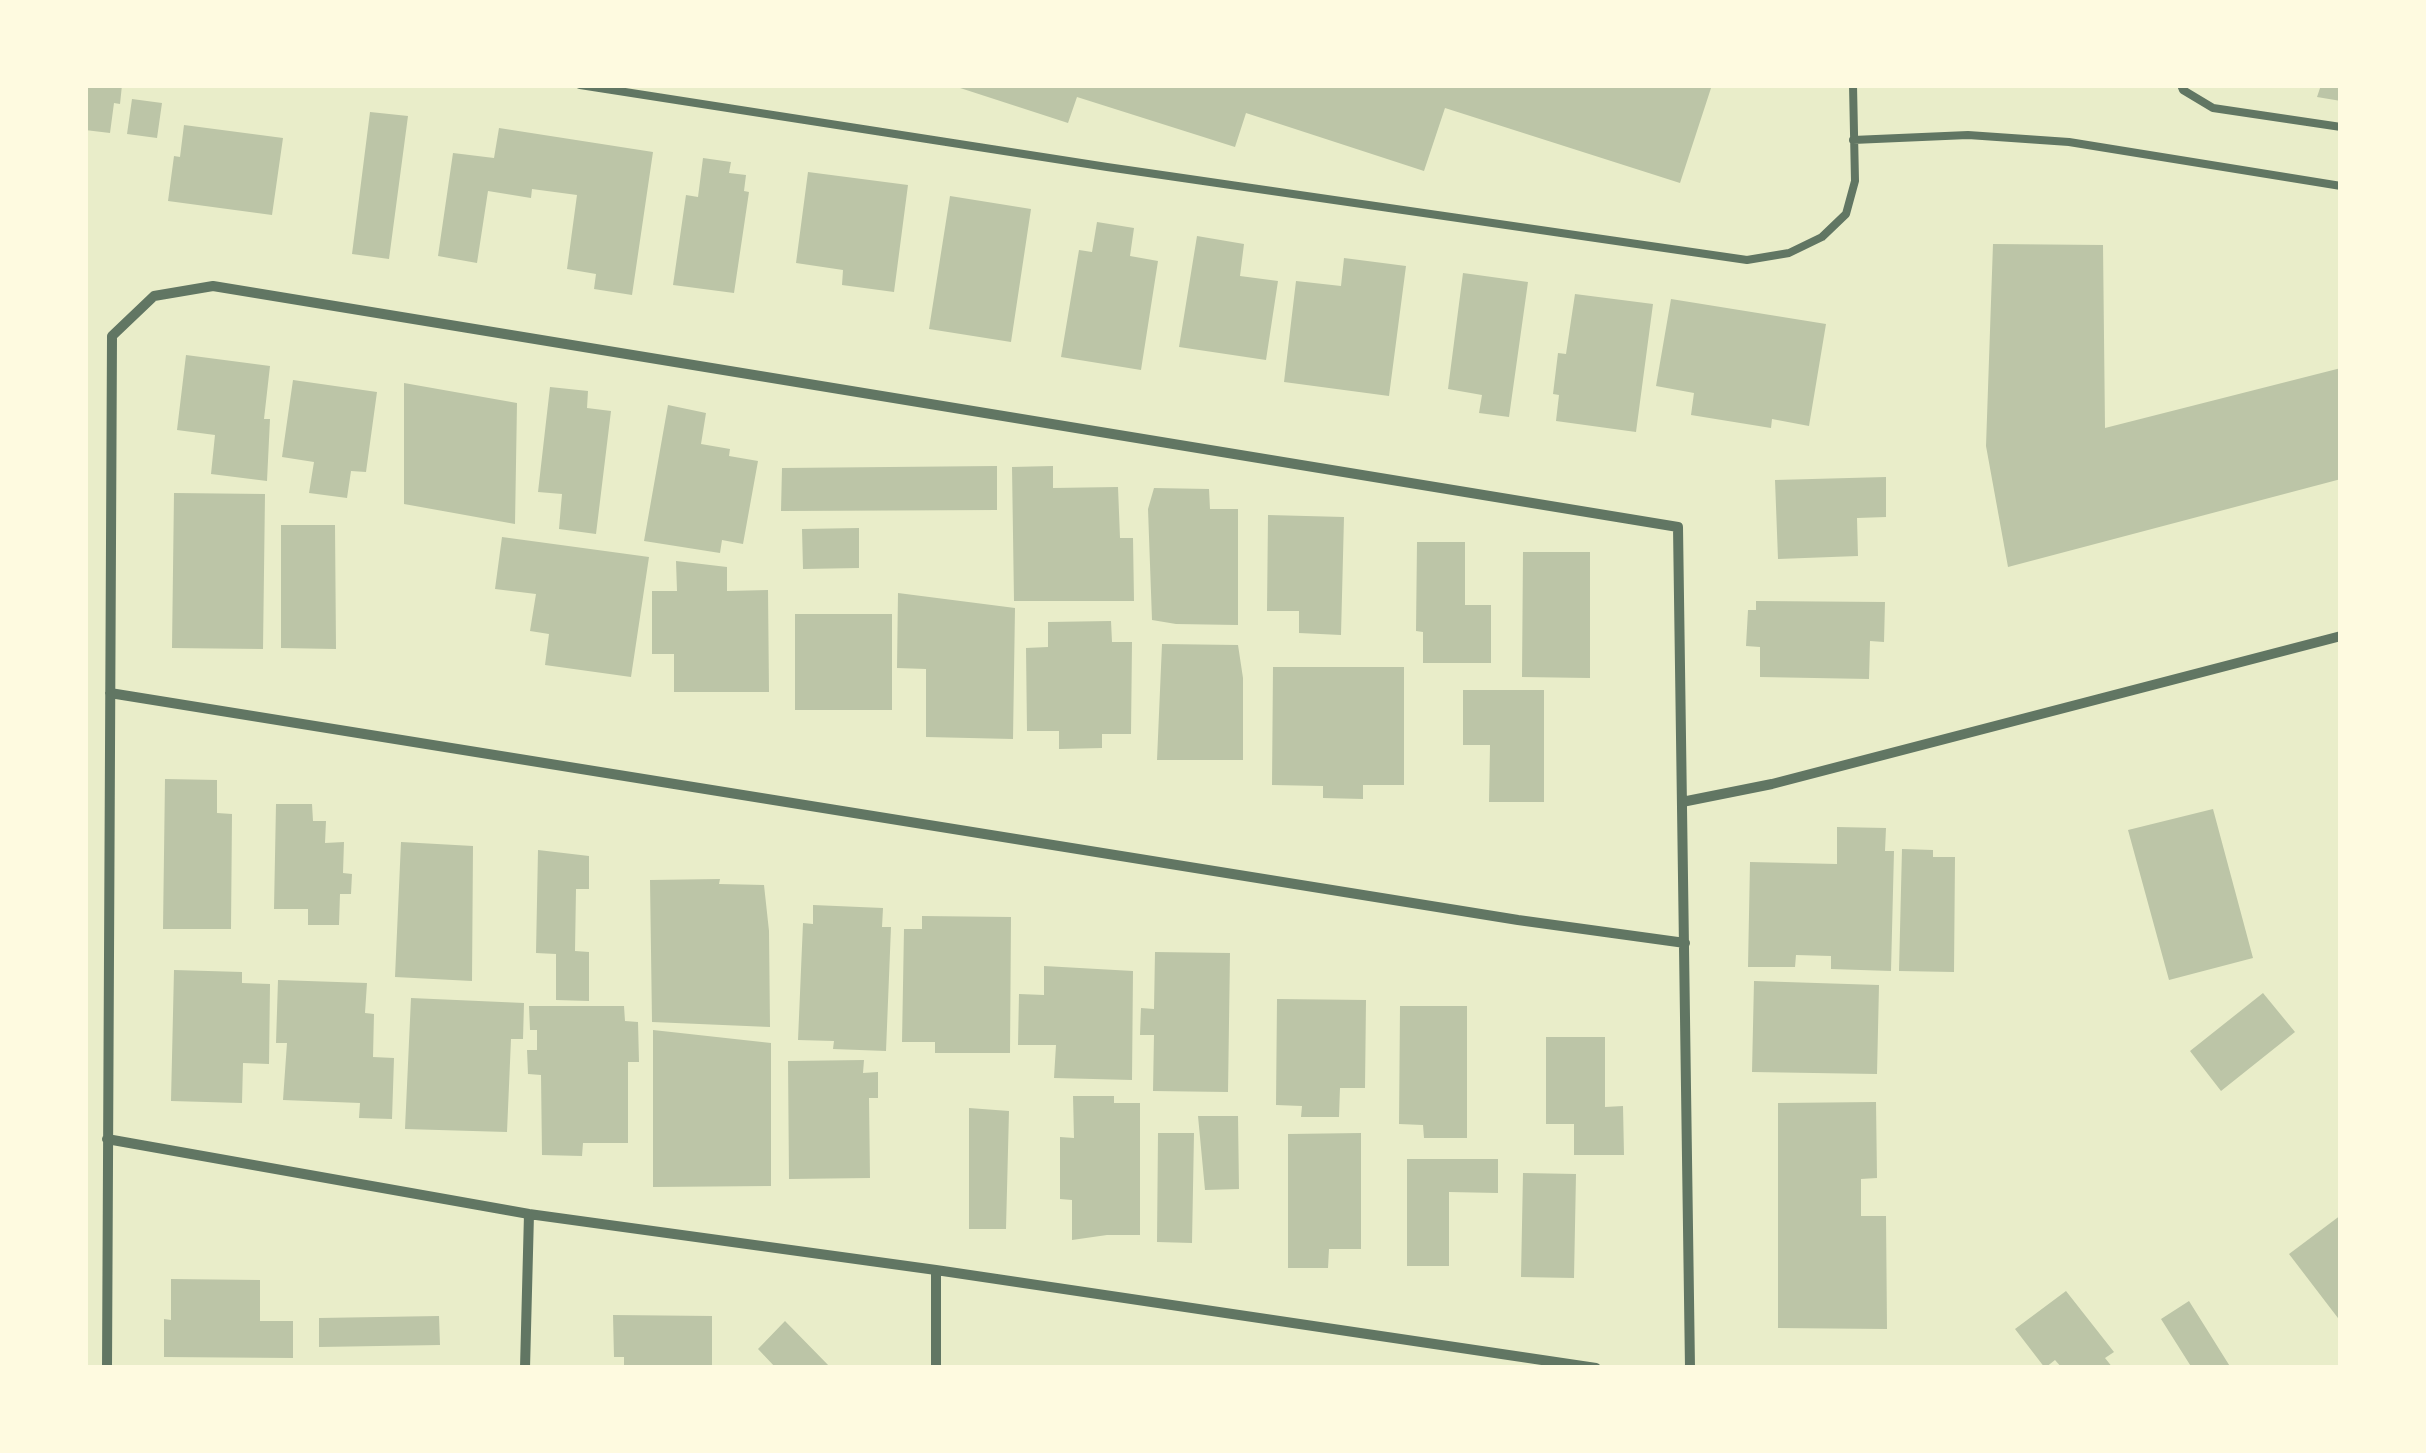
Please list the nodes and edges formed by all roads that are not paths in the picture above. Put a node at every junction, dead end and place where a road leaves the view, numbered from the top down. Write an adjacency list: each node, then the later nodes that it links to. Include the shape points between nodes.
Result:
1 (580, 85): 5 (lane, via 1747,260 1822,238 1846,214 1855,181)
2 (1853, 85): 5 (lane)
3 (2181, 85): 4 (lane, via 2213,108)
4 (2341, 127)
5 (1853, 140): 6 (lane, via 1968,136 2069,142)
6 (2341, 186)
7 (2341, 636): 9 (street)
8 (110, 693): 9 (street, via 112,336 154,296 213,286 1678,527); 10 (street); 11 (street)
9 (1682, 802): 10 (street)
10 (1685, 943): 18 (street)
11 (106, 1139): 12 (street); 14 (street)
12 (529, 1214): 13 (street); 15 (street)
13 (936, 1270): 16 (street); 17 (street)
14 (107, 1368)
15 (525, 1368)
16 (936, 1368)
17 (1596, 1368)
18 (1690, 1368)

